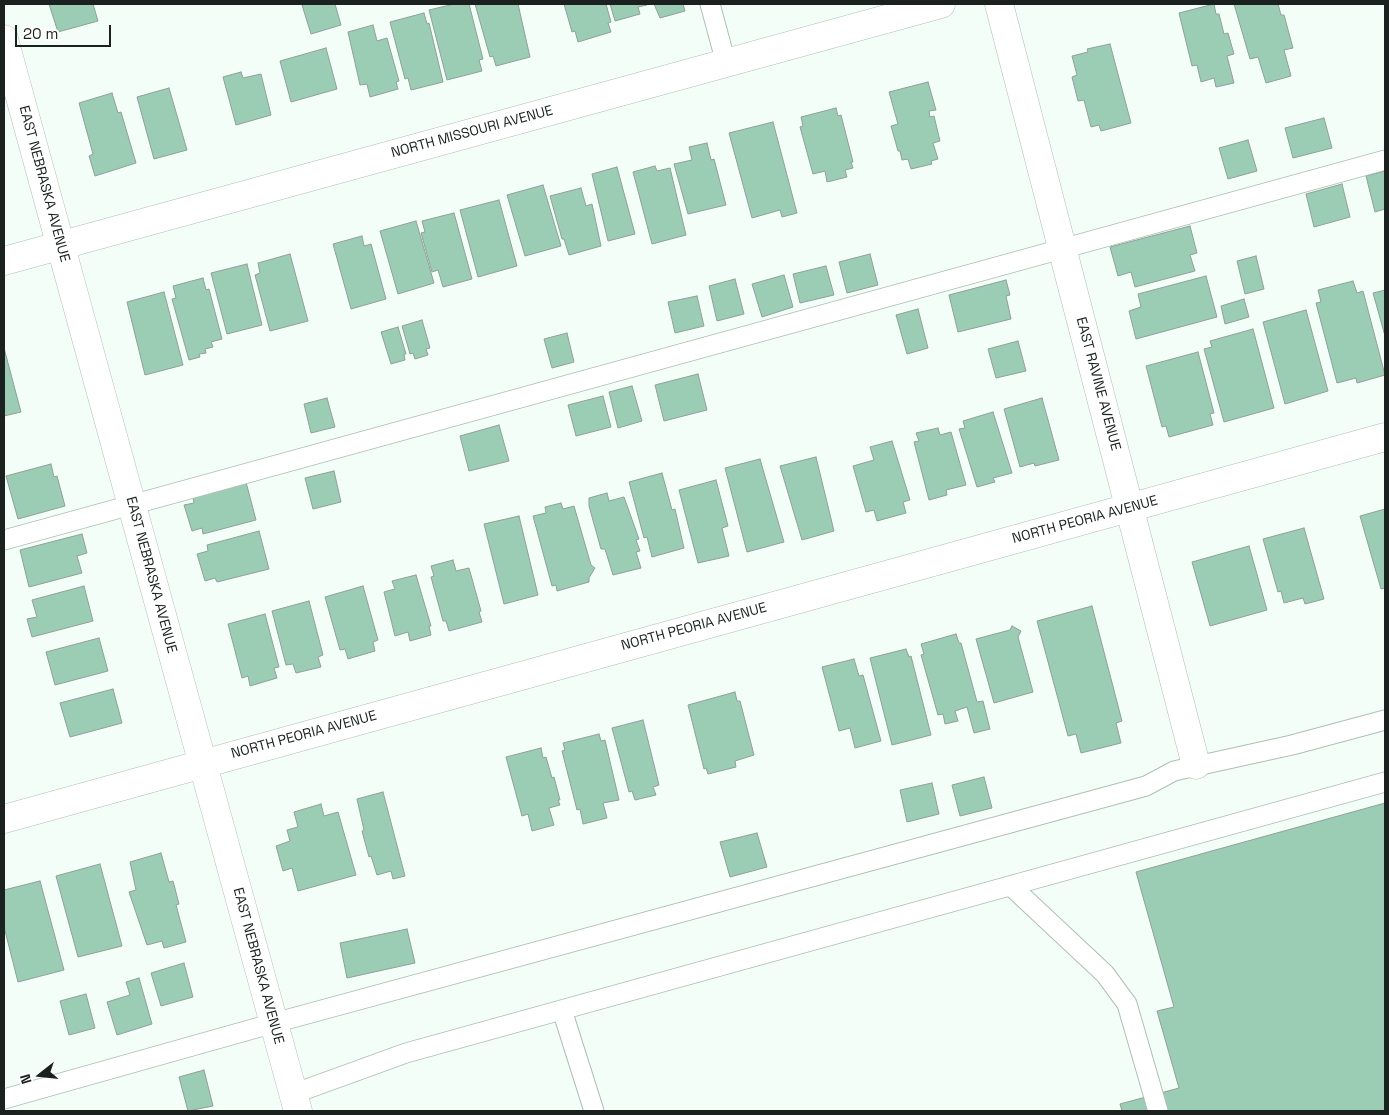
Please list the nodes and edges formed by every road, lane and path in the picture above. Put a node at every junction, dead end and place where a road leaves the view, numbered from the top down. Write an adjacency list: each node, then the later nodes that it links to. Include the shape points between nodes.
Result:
1 (710, 4): 5 (lane)
2 (940, 4): 5 (street, NORTH MISSOURI AVENUE)
3 (999, 4): 8 (street, EAST RAVINE AVENUE)
4 (4, 39): 7 (street, EAST NEBRASKA AVENUE)
5 (726, 63): 7 (street, NORTH MISSOURI AVENUE)
6 (1385, 160): 8 (lane)
7 (60, 246): 9 (street, NORTH MISSOURI AVENUE); 11 (street, EAST NEBRASKA AVENUE)
8 (1063, 250): 11 (lane); 12 (street, EAST RAVINE AVENUE)
9 (4, 261)
10 (1385, 437): 12 (street, NORTH PEORIA AVENUE)
11 (131, 504): 13 (lane); 15 (street, EAST NEBRASKA AVENUE)
12 (1131, 507): 15 (street, NORTH PEORIA AVENUE); 16 (street, EAST RAVINE AVENUE)
13 (4, 540)
14 (1385, 720): 16 (lane, via 1292,745)
15 (202, 763): 18 (street, NORTH PEORIA AVENUE); 21 (street, EAST NEBRASKA AVENUE)
16 (1196, 765): 21 (lane, via 1174,771 1146,786)
17 (1385, 782): 19 (lane)
18 (4, 819)
19 (1011, 886): 20 (lane); 25 (lane, via 1105,974 1126,1004)
20 (562, 1010): 23 (lane, via 406,1053); 24 (lane)
21 (274, 1023): 22 (lane); 23 (street, EAST NEBRASKA AVENUE)
22 (4, 1099)
23 (296, 1103)
24 (594, 1111)
25 (1158, 1111)

